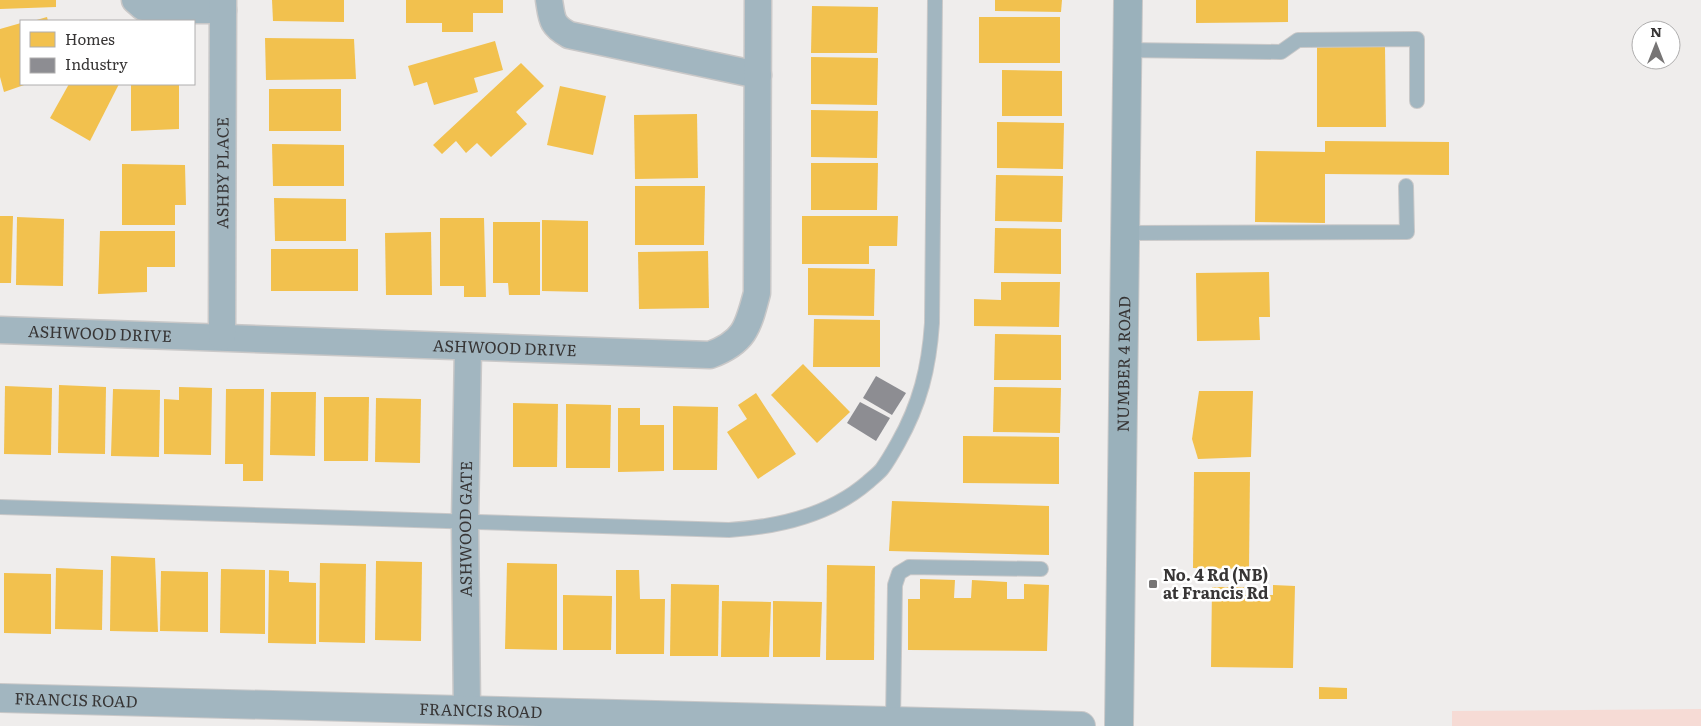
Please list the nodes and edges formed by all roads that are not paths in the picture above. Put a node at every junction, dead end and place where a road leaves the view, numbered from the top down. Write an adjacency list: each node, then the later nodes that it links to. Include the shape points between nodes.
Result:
1 (135, 0): 6 (street, ASHBY PLACE, via 143,7 162,10)
2 (549, 0): 8 (street, via 557,28 569,35)
3 (758, 0): 8 (street, ASHWOOD DRIVE)
4 (934, 0): 16 (lane, via 930,344 918,402 881,470 859,490 837,503 797,519 760,528 729,530)
5 (1128, 0): 7 (main road, NUMBER 4 ROAD)
6 (223, 5): 13 (street, ASHBY PLACE)
7 (1127, 50): 9 (lane, via 1281,52 1298,40 1417,38); 11 (main road, NUMBER 4 ROAD)
8 (758, 76): 14 (street, ASHWOOD DRIVE, via 757,293 741,337 726,349 710,354)
9 (1417, 101)
10 (1406, 186): 11 (lane, via 1407,232)
11 (1125, 232): 22 (main road, NUMBER 4 ROAD)
12 (0, 330): 13 (street, ASHWOOD DRIVE)
13 (222, 337): 14 (street, ASHWOOD DRIVE)
14 (468, 347): 16 (street, ASHWOOD GATE)
15 (0, 508): 16 (lane)
16 (465, 523): 19 (street, ASHWOOD GATE)
17 (1041, 569): 20 (lane, via 909,567 899,573 895,585)
18 (0, 698): 19 (street, FRANCIS ROAD)
19 (467, 710): 20 (street, FRANCIS ROAD)
20 (893, 721): 21 (street, FRANCIS ROAD)
21 (1081, 726)
22 (1119, 726)

